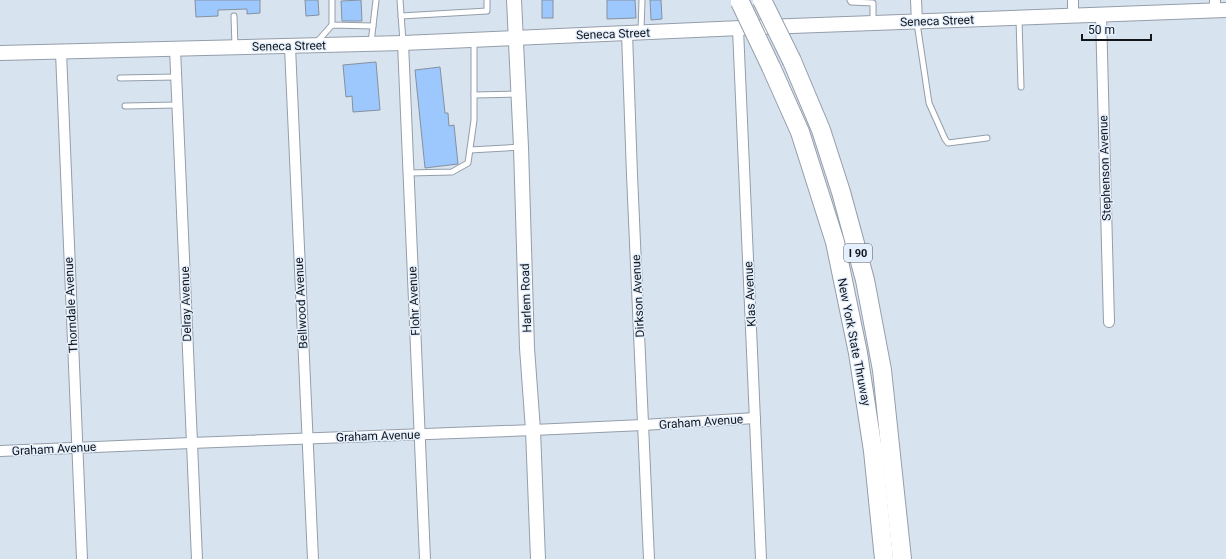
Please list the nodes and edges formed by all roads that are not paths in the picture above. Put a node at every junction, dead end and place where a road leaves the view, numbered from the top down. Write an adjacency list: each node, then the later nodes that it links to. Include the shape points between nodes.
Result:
1 (332, 0): 20 (lane)
2 (376, 0): 21 (lane)
3 (400, 0): 15 (lane)
4 (487, 0): 15 (lane, via 487,11)
5 (514, 0): 24 (main road, Harlem Road)
6 (642, 0): 23 (lane)
7 (762, 0): 64 (highway, New York State Thruway / I 90, bridge, via 792,61 821,130 865,280 882,370)
8 (850, 0): 19 (lane, via 873,3)
9 (916, 0): 18 (street)
10 (1073, 0): 16 (street)
11 (739, 1): 54 (highway, New York State Thruway / I 90, bridge, via 800,132 835,242 858,353)
12 (1219, 7): 13 (main road, Seneca Street)
13 (1101, 15): 16 (main road, Seneca Street); 45 (street, Stephenson Avenue)
14 (234, 16): 30 (lane)
15 (401, 16): 26 (lane)
16 (1073, 16): 17 (main road, Seneca Street)
17 (1019, 18): 18 (main road, Seneca Street); 36 (lane)
18 (917, 22): 19 (main road, Seneca Street); 41 (lane, via 929,103 945,139 948,143)
19 (873, 24): 22 (main road, Seneca Street)
20 (332, 25): 21 (lane); 28 (lane)
21 (373, 26): 27 (lane)
22 (738, 29): 23 (main road, Seneca Street); 46 (street, Klas Avenue)
23 (634, 33): 24 (main road, Seneca Street); 47 (street, Dirkson Avenue)
24 (516, 37): 25 (main road, Seneca Street); 37 (main road, Harlem Road)
25 (474, 40): 26 (main road, Seneca Street); 38 (lane)
26 (403, 43): 27 (main road, Seneca Street); 44 (street, Flohr Avenue)
27 (370, 44): 28 (main road, Seneca Street)
28 (314, 46): 29 (main road, Seneca Street)
29 (290, 47): 30 (main road, Seneca Street); 50 (street, Bellwood Avenue)
30 (235, 48): 31 (main road, Seneca Street)
31 (175, 49): 32 (main road, Seneca Street); 34 (street, Delray Avenue)
32 (61, 52): 33 (main road, Seneca Street); 52 (street, Thorndale Avenue)
33 (0, 53)
34 (176, 77): 35 (lane); 39 (street, Delray Avenue)
35 (120, 78)
36 (1021, 87)
37 (518, 94): 38 (lane); 42 (main road, Harlem Road)
38 (474, 95): 43 (lane)
39 (178, 105): 40 (lane); 51 (street, Delray Avenue)
40 (125, 106)
41 (987, 138)
42 (522, 147): 43 (lane); 48 (main road, Harlem Road, via 527,348)
43 (470, 150): 44 (lane, via 468,163 452,172)
44 (408, 173): 49 (street, Flohr Avenue)
45 (1109, 322)
46 (755, 418): 47 (street, Graham Avenue); 61 (street, Klas Avenue)
47 (643, 426): 48 (street, Graham Avenue); 60 (street, Dirkson Avenue)
48 (533, 430): 49 (street, Graham Avenue); 59 (main road, Harlem Road)
49 (420, 434): 50 (street, Graham Avenue); 58 (street, Flohr Avenue)
50 (307, 439): 51 (street, Graham Avenue); 57 (street, Bellwood Avenue)
51 (192, 443): 52 (street, Graham Avenue); 56 (street, Delray Avenue)
52 (78, 447): 53 (street, Graham Avenue); 55 (street, Thorndale Avenue)
53 (0, 451)
54 (882, 532): 62 (highway); 63 (highway, New York State Thruway / I 90)
55 (82, 559)
56 (197, 559)
57 (312, 559)
58 (425, 559)
59 (538, 559)
60 (649, 559)
61 (761, 559)
62 (879, 559)
63 (884, 559)
64 (902, 559)

